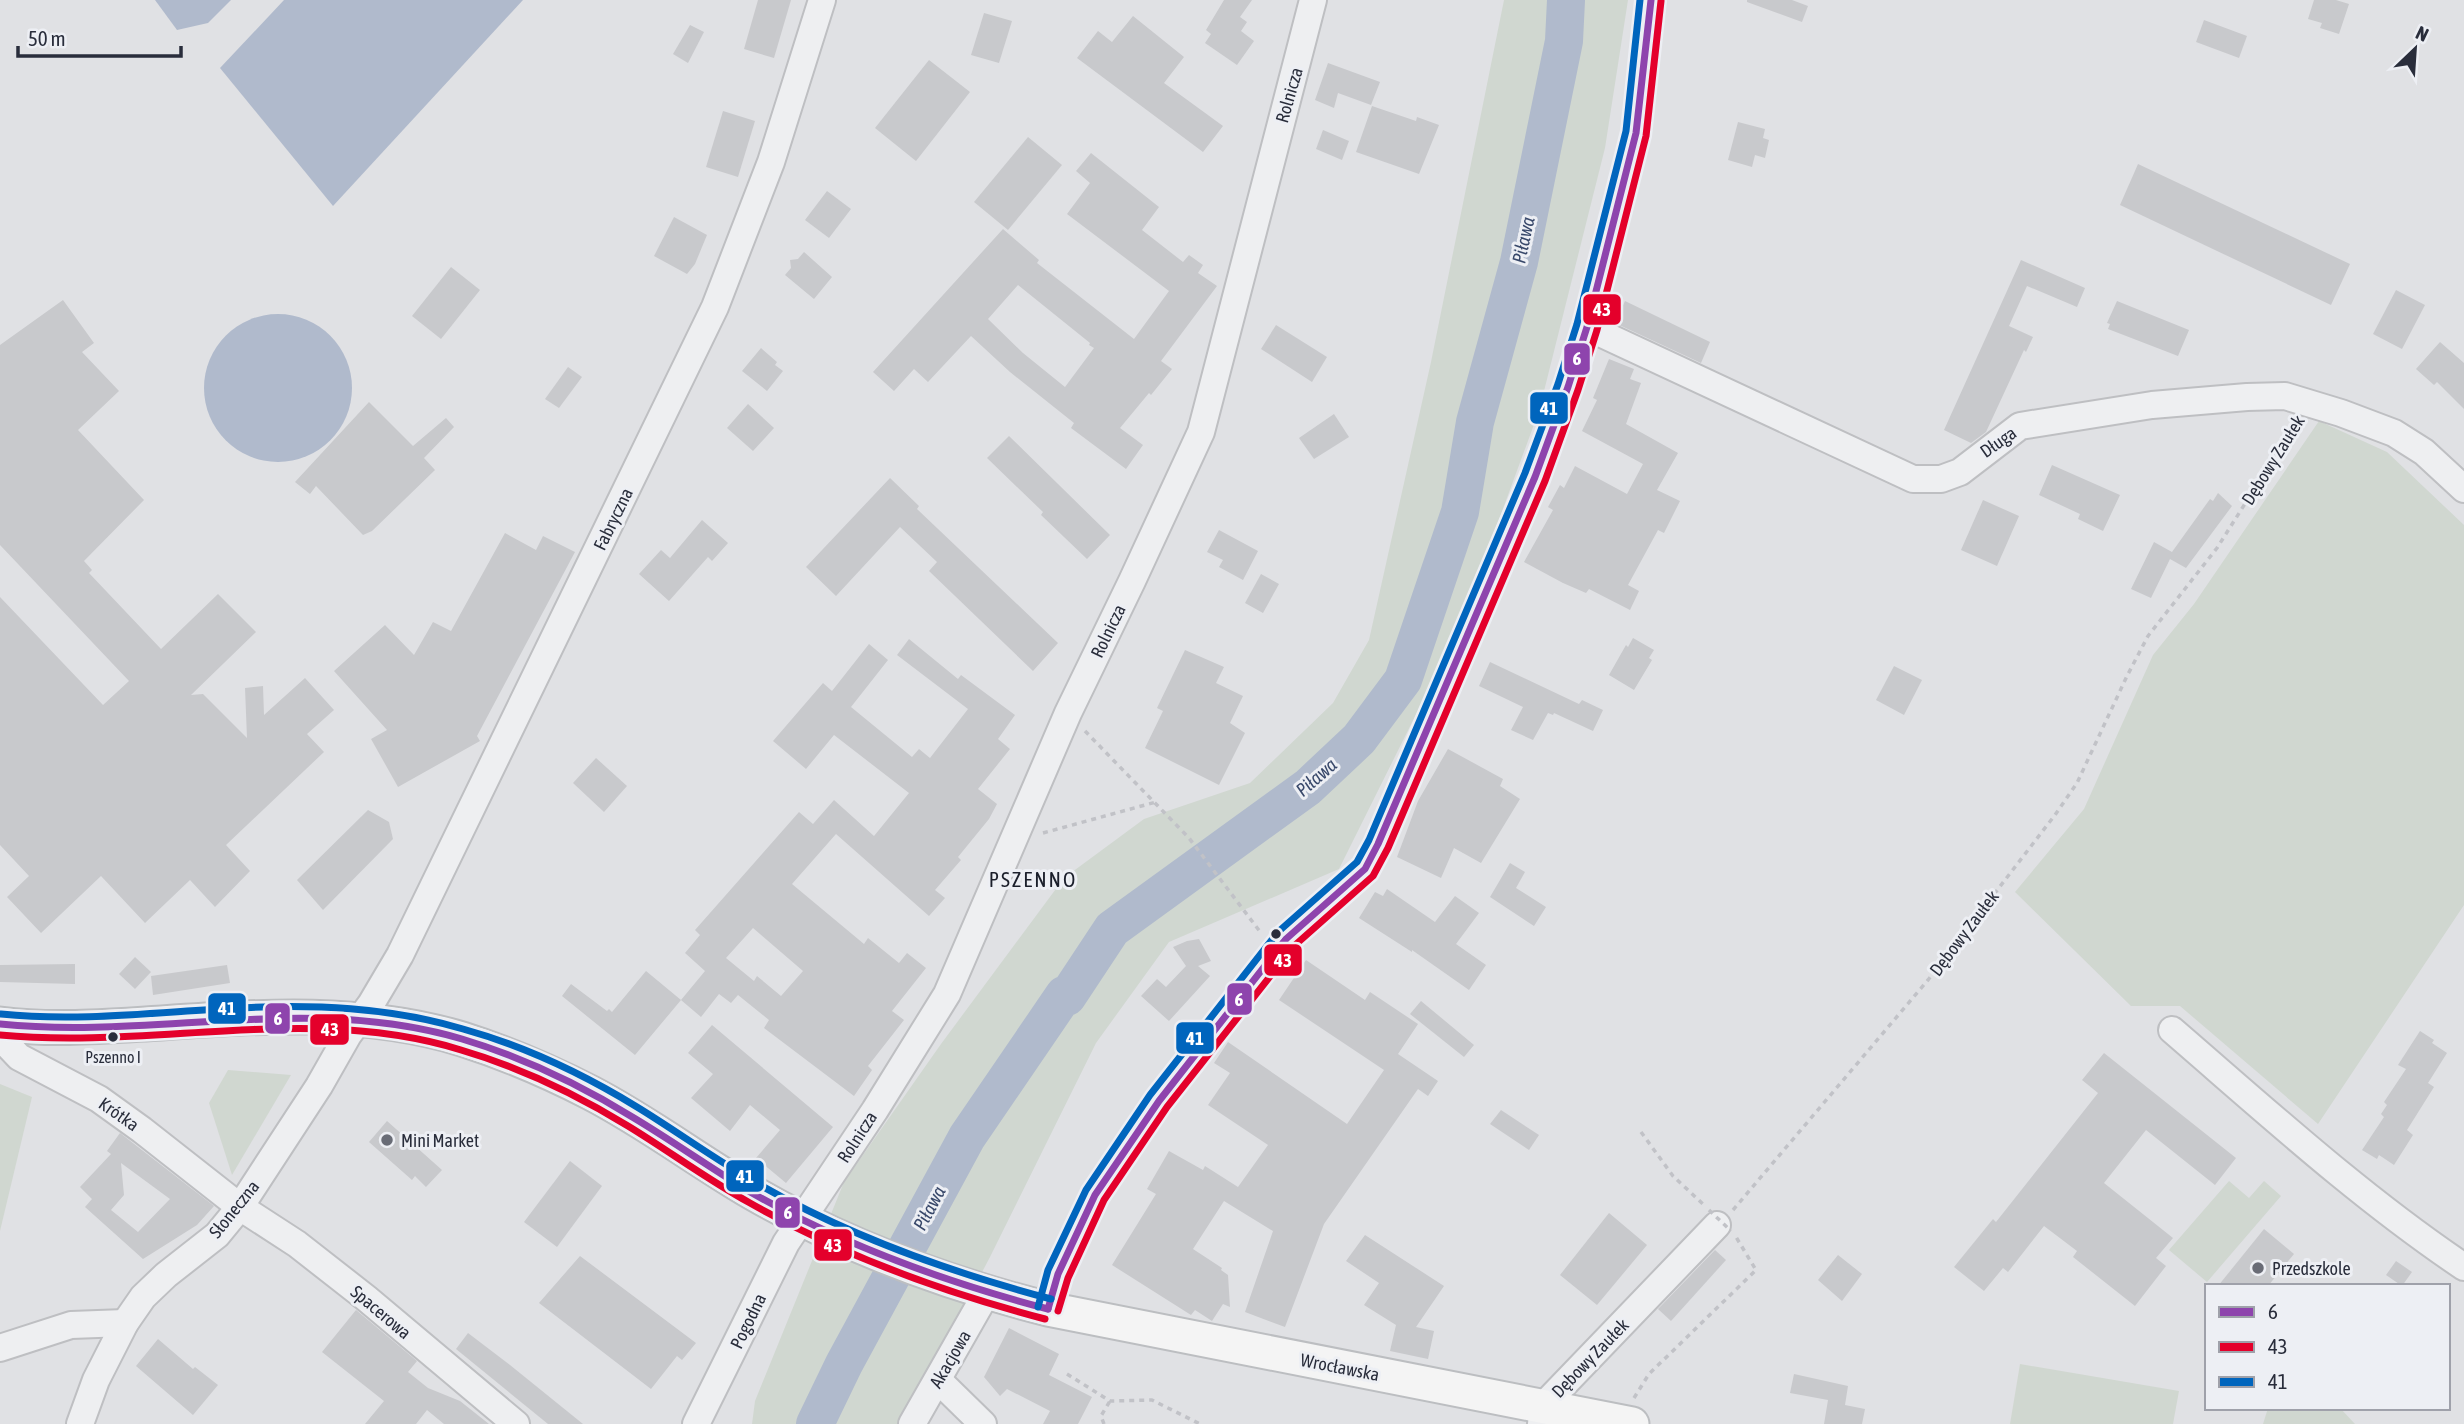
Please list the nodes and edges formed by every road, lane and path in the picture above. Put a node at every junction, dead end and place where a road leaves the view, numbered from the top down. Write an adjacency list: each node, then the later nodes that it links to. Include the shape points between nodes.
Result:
1 (822, 0): 11 (street, Fabryczna, via 771,162 715,307 400,955)
2 (1312, 0): 7 (street, Rolnicza, via 1201,432)
3 (1651, 0): 4 (street, via 1636,133)
4 (1587, 327): 5 (street, Długa, via 1913,480 1941,479 1960,472 2020,426 2152,405 2247,397 2285,396); 10 (street, via 1535,477 1378,844 1365,869)
5 (2308, 403): 6 (street, Długa, via 2394,433 2424,452); 16 (path, Dębowy Zaułek, via 2217,548 2148,636 2077,783 2056,815 1928,980 1740,1204)
6 (2464, 489)
7 (1068, 713): 8 (path); 9 (street, Rolnicza)
8 (1156, 802): 9 (path); 10 (path)
9 (1010, 842): 17 (street, Rolnicza, via 947,994 869,1118)
10 (1275, 952): 20 (street, via 1159,1101 1095,1195 1058,1274)
11 (359, 1020): 12 (main road, Wrocławska, via 301,1016 63,1028); 15 (street, Słoneczna); 17 (main road, Wrocławska, via 461,1039 549,1073)
12 (3, 1024): 15 (street, Krótka, via 5,1042 19,1057 99,1100)
13 (2172, 1030): 18 (street, via 2320,1157)
14 (1641, 1132): 16 (path, via 1672,1176)
15 (240, 1208): 21 (street, Słoneczna, via 216,1235 143,1297); 29 (street, Spacerowa, via 297,1244)
16 (1719, 1222): 26 (street, Dębowy Zaułek); 27 (path, via 1756,1270 1649,1374 1629,1406)
17 (816, 1226): 19 (main road, Wrocławska); 30 (street, Pogodna, via 786,1243)
18 (2464, 1267)
19 (980, 1292): 20 (main road, Wrocławska); 24 (street, Akacjowa)
20 (1048, 1309): 26 (main road, Wrocławska)
21 (125, 1323): 22 (street, via 71,1325); 28 (street, Słoneczna)
22 (0, 1348)
23 (1067, 1374): 25 (path)
24 (938, 1380): 31 (street, Akacjowa); 32 (street)
25 (1110, 1401): 33 (path, via 1101,1416); 34 (path, via 1152,1400)
26 (1542, 1415): 27 (main road, Wrocławska)
27 (1629, 1423)
28 (80, 1424)
29 (516, 1424)
30 (696, 1424)
31 (912, 1424)
32 (983, 1424)
33 (1104, 1424)
34 (1200, 1424)

